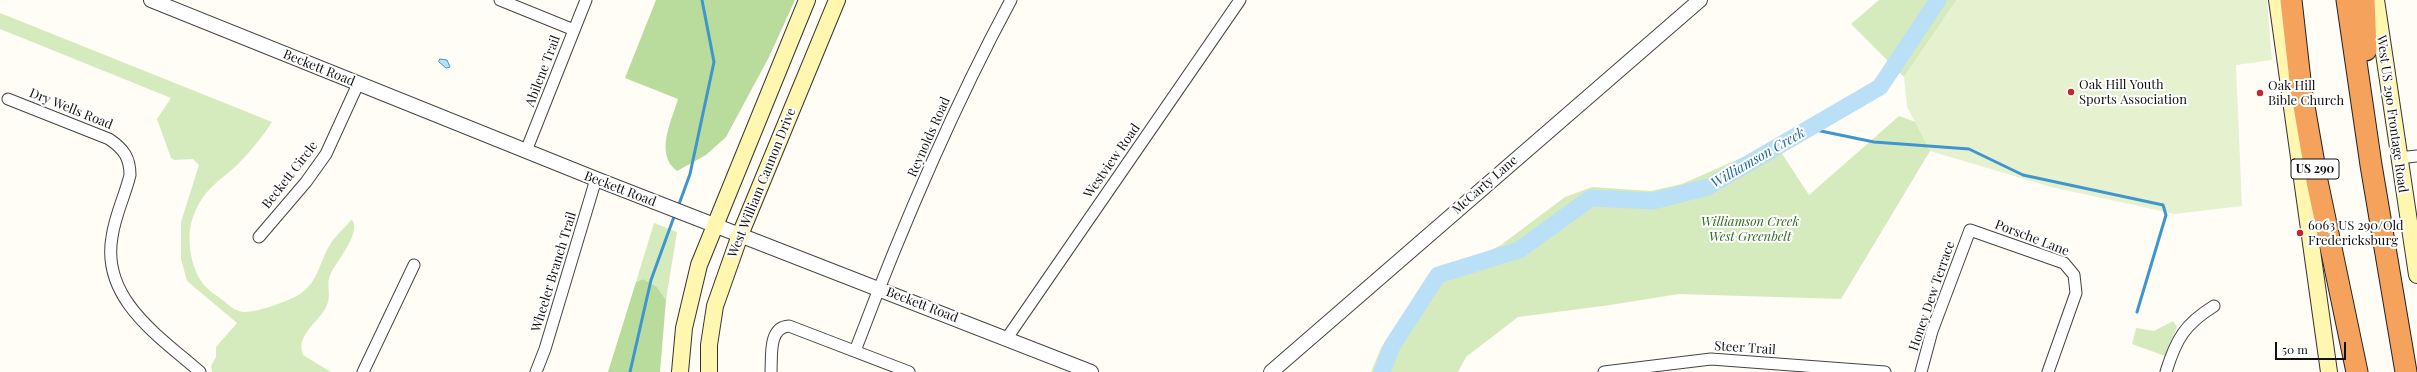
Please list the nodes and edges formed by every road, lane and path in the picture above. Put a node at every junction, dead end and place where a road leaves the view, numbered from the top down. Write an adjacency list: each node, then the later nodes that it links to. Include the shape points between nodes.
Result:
1 (151, 0): 15 (street, Beckett Road)
2 (500, 0): 14 (street)
3 (586, 0): 14 (street, Abilene Trail)
4 (807, 0): 22 (main road, West William Cannon Drive)
5 (837, 0): 24 (main road, West William Cannon Drive)
6 (1010, 0): 28 (street, Reynolds Road, via 978,62)
7 (1240, 0): 30 (street, Westview Road)
8 (1700, 0): 43 (street, McCarty Lane)
9 (2277, 0): 31 (main road)
10 (2291, 0): 51 (highway, US 290, via 2301,89 2317,181)
11 (2347, 0): 17 (highway)
12 (2364, 0): 17 (highway, via 2367,58)
13 (2376, 0): 20 (main road, West US 290 Frontage Road)
14 (574, 30): 18 (street, Abilene Trail)
15 (358, 84): 18 (street, Beckett Road); 25 (street, Beckett Circle, via 326,154)
16 (8, 99): 35 (street, Dry Wells Road, via 110,139 121,146 127,154 130,175 112,237 111,259 115,280 137,317)
17 (2364, 116): 52 (highway)
18 (526, 152): 21 (street, Beckett Road)
19 (2417, 156): 20 (street)
20 (2398, 158): 27 (main road, West US 290 Frontage Road)
21 (596, 179): 22 (street, Beckett Road); 37 (street, Wheeler Branch Trail)
22 (714, 225): 24 (street, Beckett Road); 38 (main road, West William Cannon Drive, via 692,291 684,328)
23 (1970, 230): 46 (street, Honey Dew Terrace, via 1932,331); 47 (street, Porsche Lane, via 2064,263 2074,275 2076,293)
24 (740, 236): 28 (street, Beckett Road); 39 (main road, West William Cannon Drive, via 715,306)
25 (259, 237)
26 (414, 265): 36 (street)
27 (2417, 275)
28 (878, 289): 30 (street, Beckett Road); 32 (street, Reynolds Road)
29 (2214, 306): 48 (street, via 2196,317 2182,332)
30 (1007, 338): 42 (street, Beckett Road)
31 (2325, 347): 49 (main road); 50 (main road)
32 (858, 352): 40 (street, via 785,327 776,331 774,336); 41 (street)
33 (2417, 366): 53 (main road)
34 (1770, 368): 44 (street, Steer Trail, via 1711,359); 45 (street, Steer Trail)
35 (200, 372)
36 (363, 372)
37 (536, 372)
38 (680, 372)
39 (708, 372)
40 (771, 372)
41 (910, 372)
42 (1091, 372)
43 (1271, 372)
44 (1604, 372)
45 (1886, 372)
46 (1921, 372)
47 (2048, 372)
48 (2166, 372)
49 (2329, 372)
50 (2341, 372)
51 (2357, 372)
52 (2406, 372)
53 (2414, 372)

